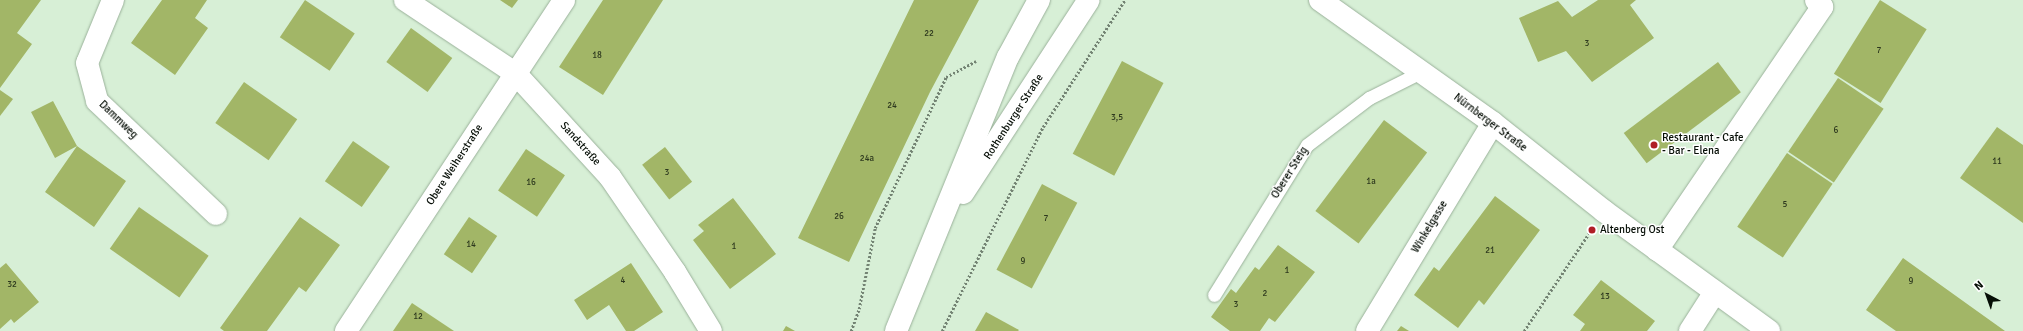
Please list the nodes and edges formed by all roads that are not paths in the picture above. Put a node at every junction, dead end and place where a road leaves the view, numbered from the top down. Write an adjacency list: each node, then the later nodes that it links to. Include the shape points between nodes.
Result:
1 (113, 0): 11 (street, Dammweg, via 87,63 97,101)
2 (405, 0): 9 (street, Sandstraße)
3 (564, 0): 9 (street, Obere Weiherstraße)
4 (1039, 0): 12 (street, Rothenburger Straße, via 1008,57)
5 (1089, 0): 12 (street, Rothenburger Straße)
6 (1320, 0): 8 (street, Nürnberger Straße)
7 (1823, 2): 13 (street)
8 (1421, 72): 10 (street, Nürnberger Straße); 15 (lane, Oberer Steig, via 1369,98 1307,145)
9 (515, 73): 16 (street, Obere Weiherstraße); 17 (street, Sandstraße, via 610,177 675,272)
10 (1493, 123): 13 (street, Nürnberger Straße); 19 (street, Winkelgasse)
11 (216, 214)
12 (937, 232): 18 (street, Rothenburger Straße)
13 (1657, 250): 14 (street, Nürnberger Straße)
14 (1715, 292): 20 (street); 21 (street, Nürnberger Straße)
15 (1214, 295)
16 (346, 331)
17 (711, 331)
18 (896, 331)
19 (1367, 331)
20 (1690, 331)
21 (1769, 331)

